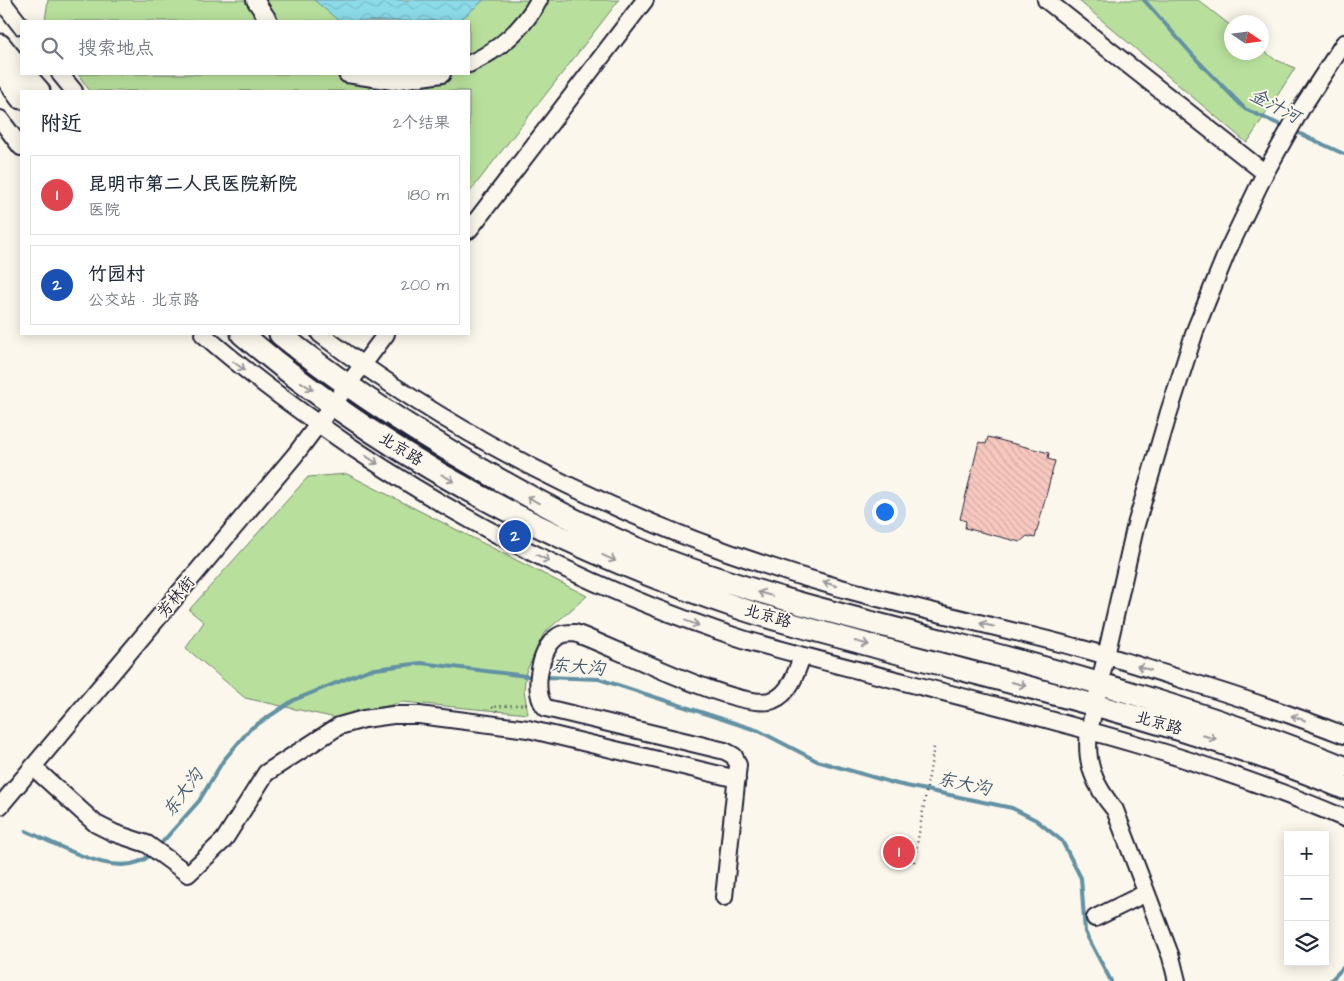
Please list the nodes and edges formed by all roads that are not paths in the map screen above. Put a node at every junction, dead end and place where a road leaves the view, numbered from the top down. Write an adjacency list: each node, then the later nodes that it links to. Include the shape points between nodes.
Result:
1 (1, 0): 7 (street)
2 (255, 0): 6 (street)
3 (539, 0): 10 (street, via 509,40)
4 (645, 0): 23 (street)
5 (1046, 0): 22 (street)
6 (268, 20)
7 (20, 25)
8 (1344, 43): 22 (street, via 1284,136)
9 (0, 45): 12 (main road)
10 (470, 64)
11 (0, 69): 19 (main road)
12 (20, 70)
13 (25, 75): 17 (main road)
14 (61, 75): 18 (street)
15 (354, 75): 16 (street, via 393,81)
16 (435, 75)
17 (38, 90)
18 (73, 90)
19 (20, 97)
20 (0, 119): 21 (street)
21 (20, 146)
22 (1265, 173): 34 (street, via 1227,252 1196,328 1136,528)
23 (470, 229)
24 (204, 335): 32 (street, one-way to 32, via 234,362)
25 (243, 335): 31 (main road, 北京路, one-way to 31, via 290,375)
26 (281, 335): 30 (main road, 北京路)
27 (321, 335): 29 (street)
28 (385, 335): 29 (street, 芳林街)
29 (362, 363): 30 (street, 芳林街); 34 (street, one-way to 29, via 836,587 717,548 637,517 539,471 437,413)
30 (348, 384): 31 (street, 芳林街); 35 (main road, 北京路, one-way to 30, via 849,618 683,567 538,503 392,416)
31 (333, 404): 32 (street, 芳林街); 36 (main road, 北京路, one-way to 36, via 437,472 528,521 626,566 744,609)
32 (318, 424): 33 (street, one-way to 33, via 421,492 543,559 692,623); 39 (street, 芳林街)
33 (802, 656): 37 (street); 41 (street, via 795,676 782,694 762,702 725,694 575,633 564,633 555,638 541,664 538,695 541,703 553,711 725,751 734,756 738,765)
34 (1106, 656): 35 (street); 38 (street, one-way to 34, via 1248,700)
35 (1099, 684): 36 (street); 40 (main road, 北京路, via 1230,725)
36 (1094, 705): 37 (street); 42 (main road, 北京路, one-way to 42, via 1222,741)
37 (1089, 731): 44 (street, via 1248,779); 45 (street, via 1086,752 1098,790 1115,810)
38 (1344, 735)
39 (33, 767): 41 (street, via 96,824 147,844 188,874 224,840 266,773 339,726 364,719 419,715 528,729); 43 (street, 芳林街)
40 (1344, 767)
41 (737, 779): 46 (street)
42 (1344, 788)
43 (0, 806)
44 (1344, 818)
45 (1146, 892): 47 (street); 48 (street)
46 (724, 897)
47 (1095, 918)
48 (1177, 981)

